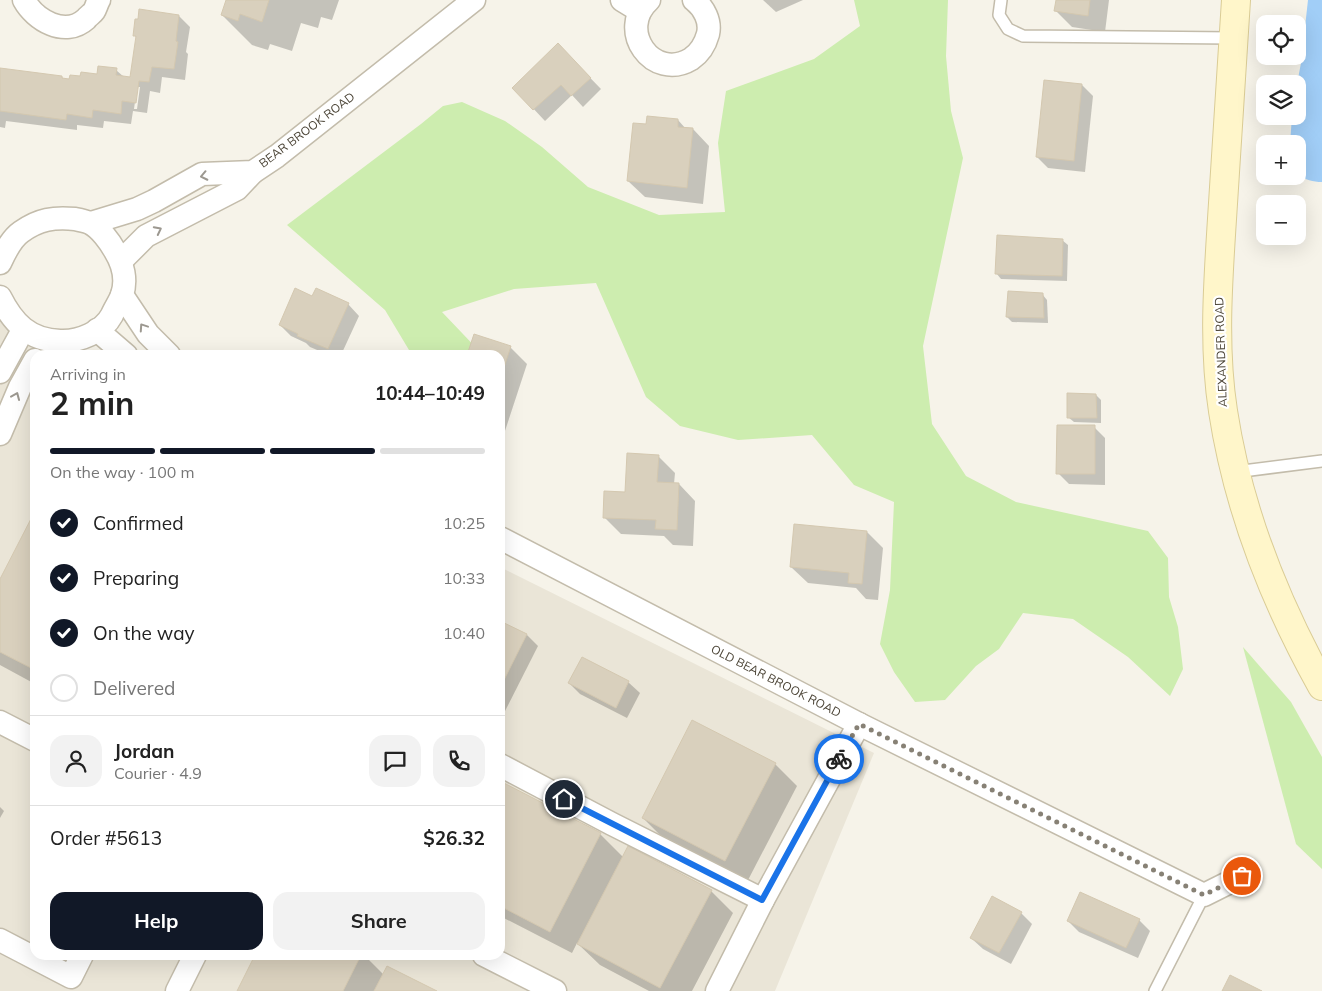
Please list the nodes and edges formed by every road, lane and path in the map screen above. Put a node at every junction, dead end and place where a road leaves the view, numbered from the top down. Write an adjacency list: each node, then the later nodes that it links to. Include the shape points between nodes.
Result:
1 (24, 0): 2 (street, via 37,17 52,25 67,27 81,23 93,12)
2 (99, 0)
3 (474, 0): 9 (street, BEAR BROOK ROAD)
4 (694, 0): 7 (street, via 708,21 706,40 696,56 679,64 660,63 645,52 636,35)
5 (1001, 0): 8 (lane, via 999,15 1008,29 1023,36)
6 (1236, 0): 8 (street, ALEXANDER ROAD)
7 (637, 4)
8 (1233, 38): 24 (street, ALEXANDER ROAD, via 1217,307 1222,409)
9 (253, 172): 10 (street, BEAR BROOK ROAD, one-way to 10, via 202,174 154,202); 12 (street, one-way to 9, via 146,236 237,189)
10 (91, 223): 11 (street, BEAR BROOK ROAD, via 59,217 38,222 20,233); 12 (street, via 109,240)
11 (2, 254)
12 (121, 261): 13 (street)
13 (122, 295): 16 (street, via 109,320); 19 (street, one-way to 13, via 148,334)
14 (0, 297): 15 (street, via 10,316)
15 (23, 330): 17 (street, via 36,336); 21 (street)
16 (97, 330): 17 (street, via 89,336); 18 (street)
17 (44, 348)
18 (120, 350)
19 (164, 350)
20 (30, 369): 22 (street, one-way to 20)
21 (0, 372)
22 (0, 434)
23 (1322, 461): 24 (lane)
24 (1235, 472): 26 (street, ALEXANDER ROAD, via 1269,578)
25 (505, 541): 28 (street, OLD BEAR BROOK ROAD)
26 (1322, 686)
27 (0, 722): 29 (street)
28 (859, 724): 32 (street, OLD BEAR BROOK ROAD); 33 (street)
29 (30, 737)
30 (505, 768): 33 (street)
31 (1242, 876): 32 (street)
32 (1204, 895): 43 (lane)
33 (762, 900): 42 (street)
34 (0, 940): 35 (street)
35 (30, 956)
36 (38, 960): 37 (street, via 71,977)
37 (80, 960)
38 (192, 960): 40 (street)
39 (494, 960): 41 (street)
40 (177, 991)
41 (555, 991)
42 (717, 991)
43 (1155, 991)

